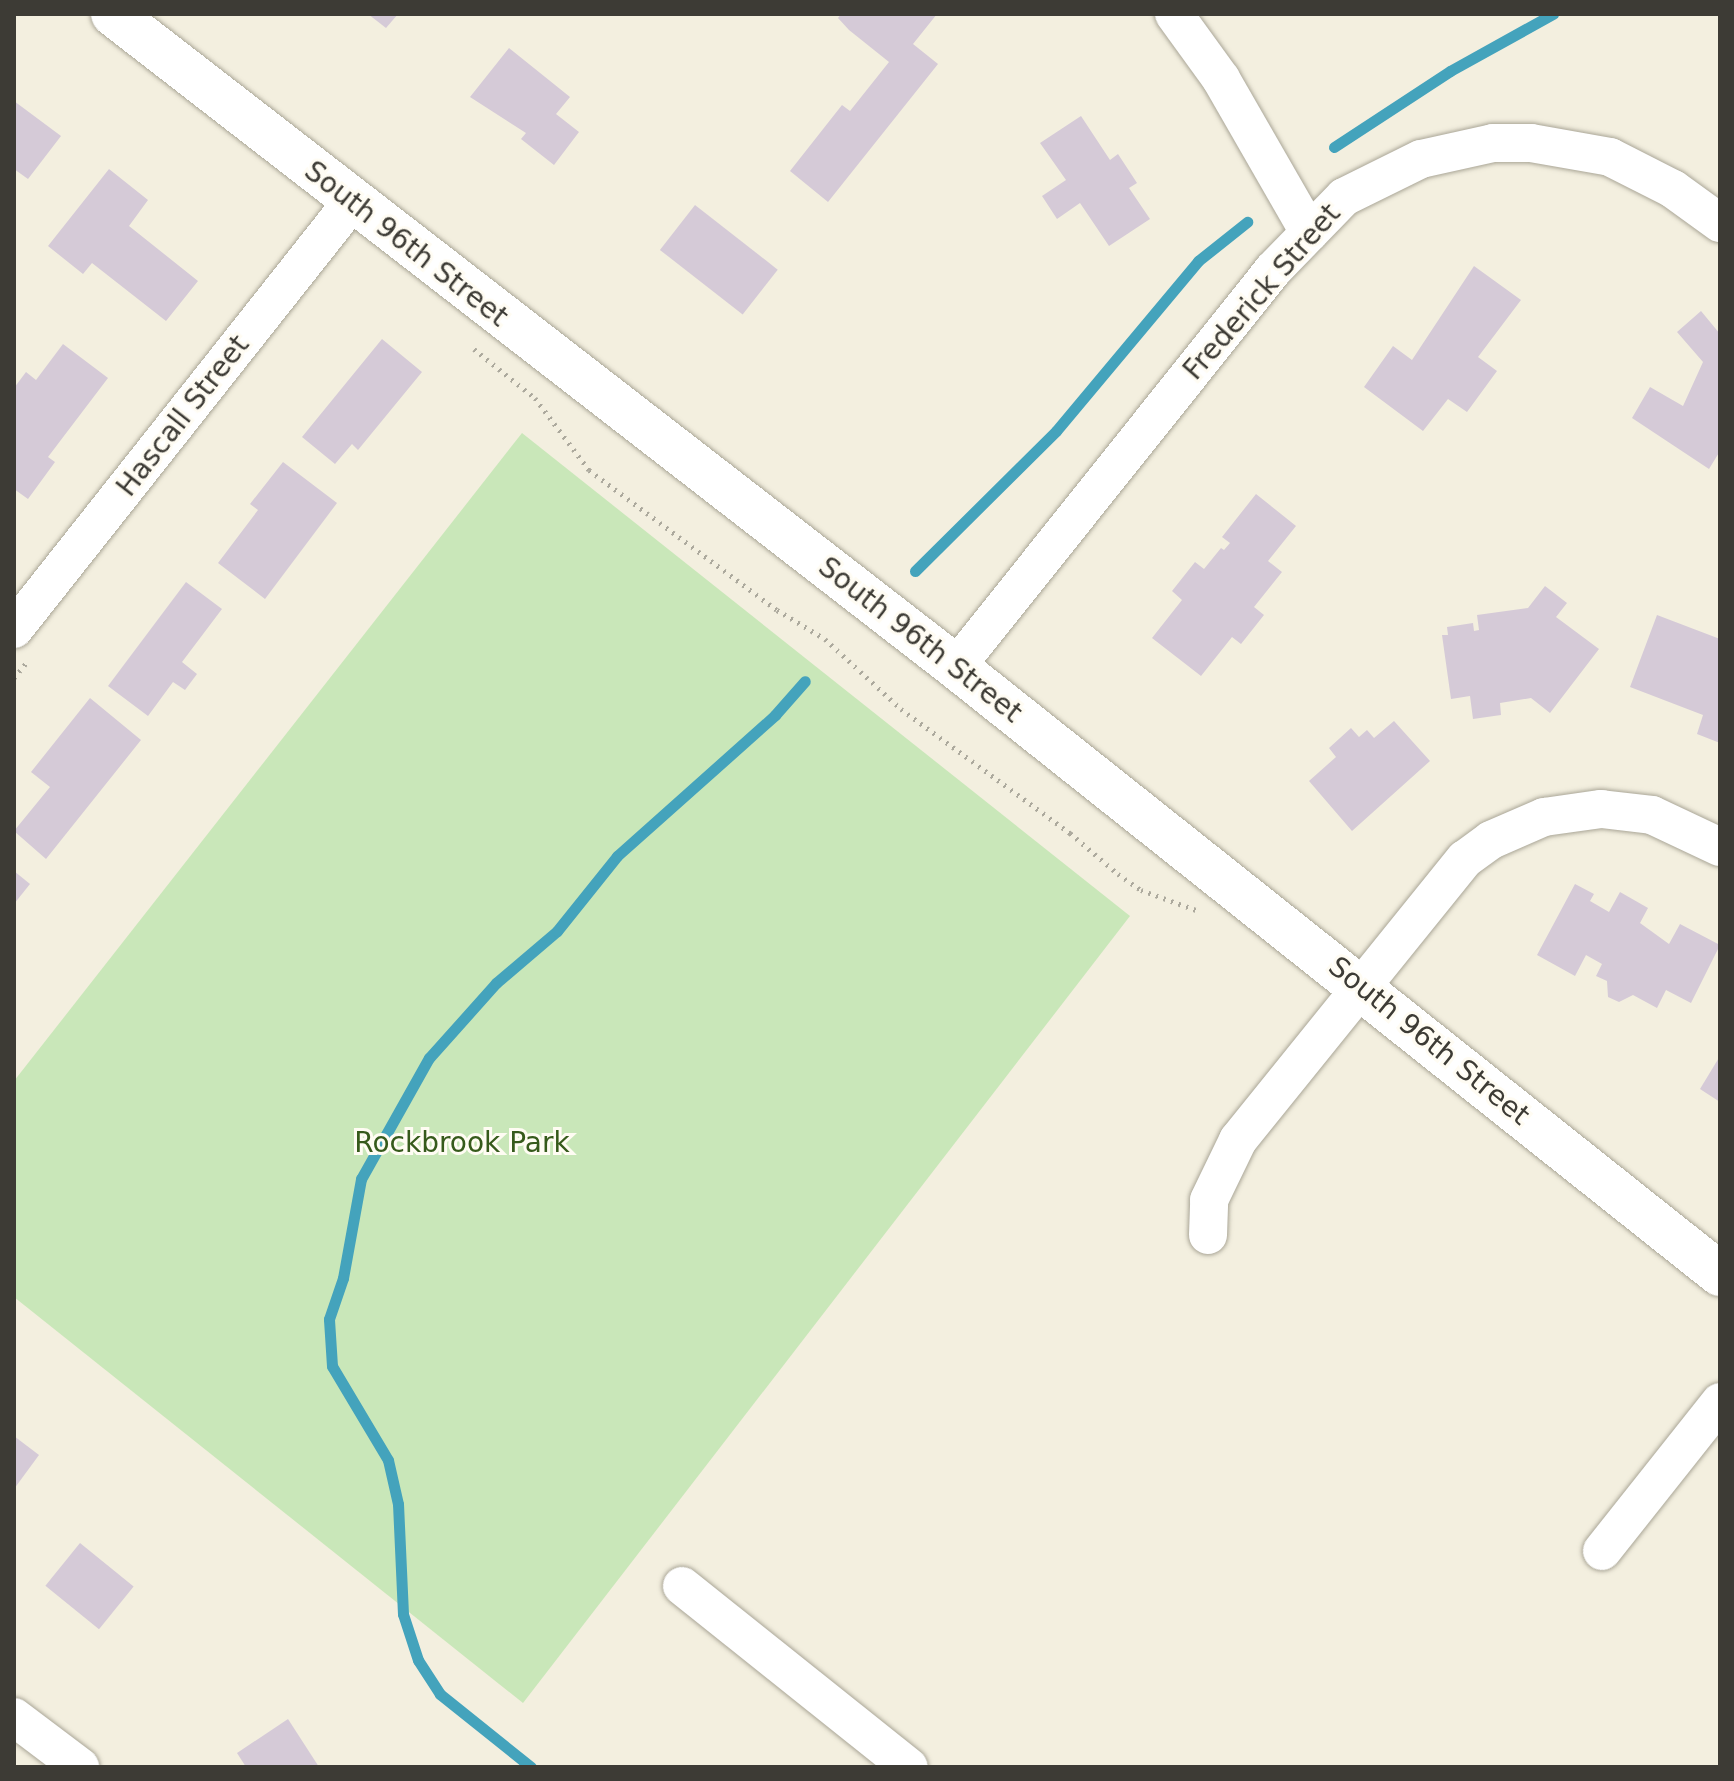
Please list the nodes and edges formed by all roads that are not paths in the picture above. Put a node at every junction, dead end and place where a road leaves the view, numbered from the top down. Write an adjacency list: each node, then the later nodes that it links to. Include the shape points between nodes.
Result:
1 (113, 14): 3 (street, South 96th Street)
2 (1174, 14): 5 (street, via 1221,79)
3 (351, 203): 6 (street, Hascall Street); 7 (street, South 96th Street)
4 (1720, 223): 5 (street, Frederick Street, via 1664,184 1610,157 1531,143 1493,143 1421,159 1386,173 1344,197)
5 (1309, 232): 7 (street, Frederick Street, via 1273,270)
6 (16, 624)
7 (956, 667): 9 (street, South 96th Street)
8 (1720, 847): 9 (street, via 1682,825 1626,811 1544,817 1491,840 1465,859)
9 (1359, 985): 10 (street, via 1238,1140 1213,1188); 11 (street, South 96th Street)
10 (1208, 1235)
11 (1720, 1274)
12 (1720, 1402): 13 (street)
13 (1602, 1551)
14 (682, 1586): 17 (street)
15 (14, 1717): 16 (street)
16 (80, 1767)
17 (909, 1767)

